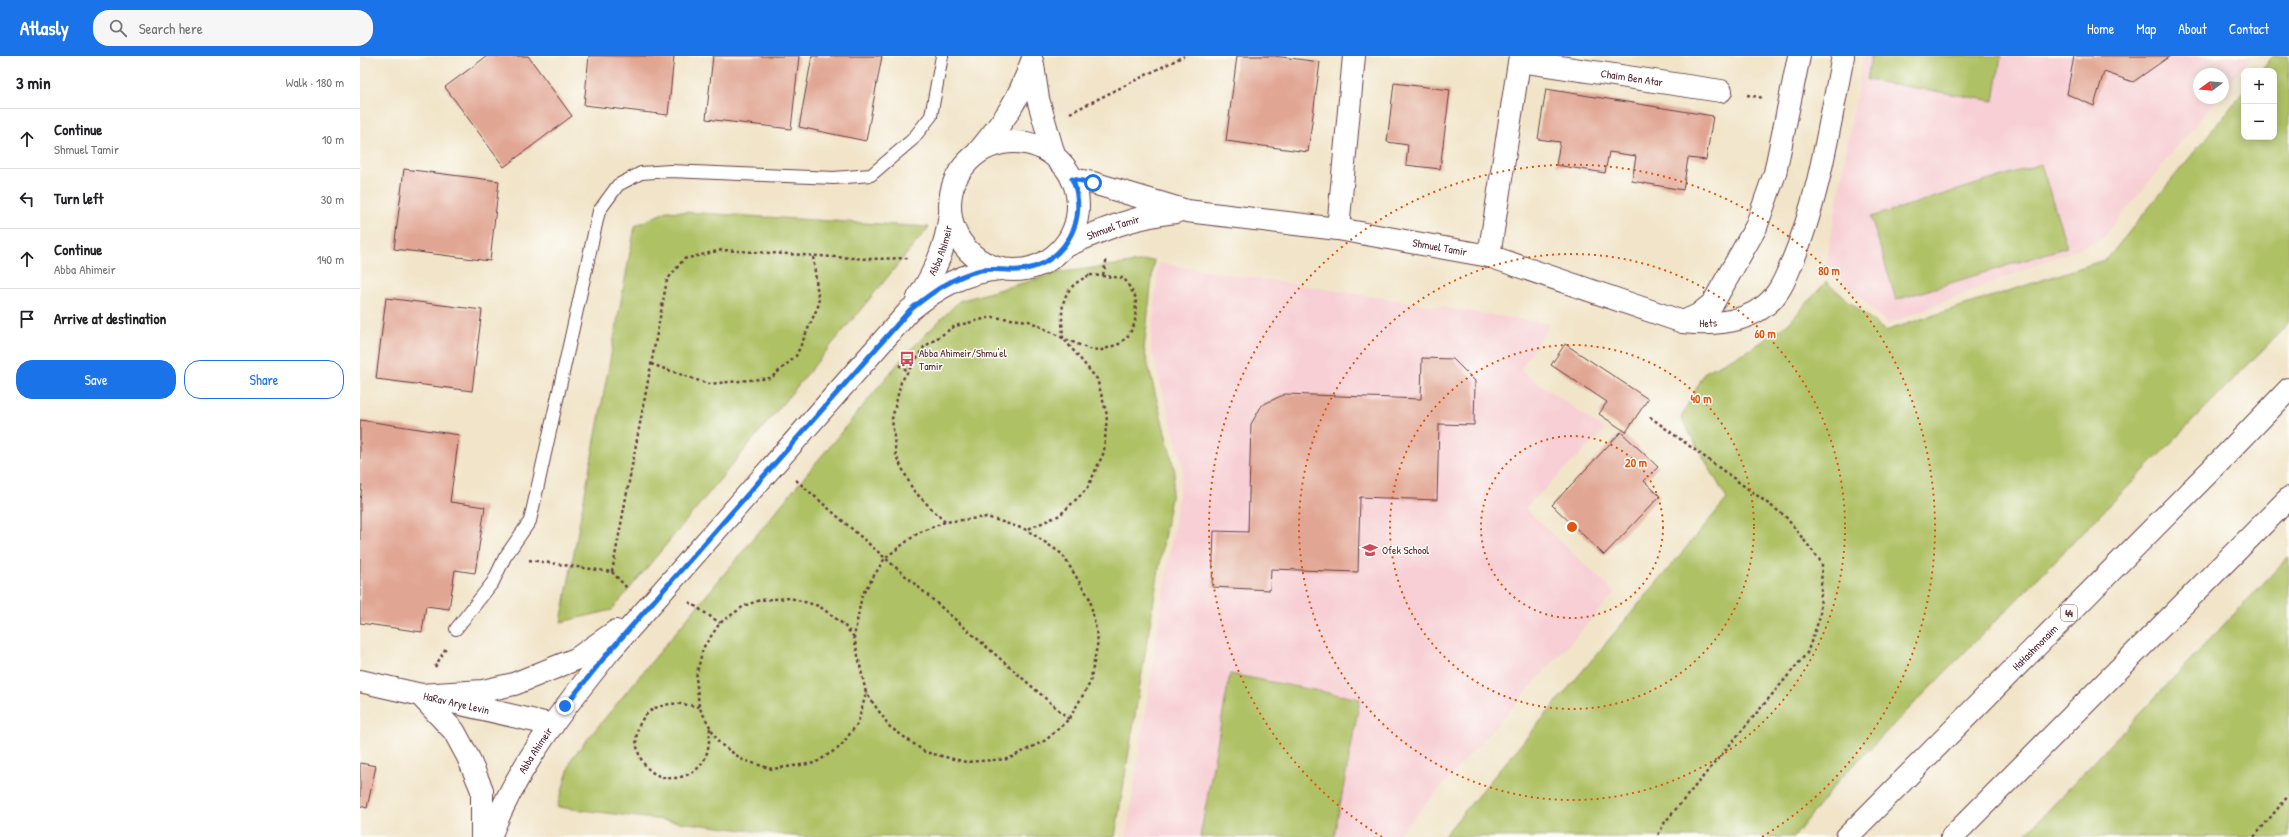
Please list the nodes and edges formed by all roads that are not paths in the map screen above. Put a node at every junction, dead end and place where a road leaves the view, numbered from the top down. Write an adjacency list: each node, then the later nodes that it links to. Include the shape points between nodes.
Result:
1 (942, 56): 22 (lane, via 931,116 912,140 871,175 834,178 670,171 641,173 618,185 599,211 530,521 505,557 493,582)
2 (1354, 56): 13 (main road)
3 (1799, 56): 18 (main road, Hets, via 1775,173 1756,227 1713,303 1698,315)
4 (1843, 56): 18 (main road, Hets, via 1818,186 1804,233 1781,288 1768,304 1748,315 1706,325)
5 (1520, 58): 7 (main road, Chaim Ben Atar); 15 (main road, Chaim Ben Atar)
6 (1032, 59): 8 (main road, via 1022,91 1007,116); 9 (main road, via 1044,126)
7 (1721, 91)
8 (977, 154): 9 (main road, via 996,145 1016,142 1036,146); 11 (main road, via 962,168 953,188)
9 (1054, 155): 10 (main road)
10 (1072, 179): 12 (main road, Shmuel Tamir); 14 (main road, via 1077,196 1078,214 1073,231)
11 (950, 208): 16 (main road, via 955,229 965,247 980,260); 17 (main road, Abba Ahimeir, via 948,233 941,258)
12 (1187, 211): 13 (main road, Shmuel Tamir); 14 (main road, Shmuel Tamir, via 1150,214 1114,224)
13 (1338, 229): 15 (main road, Shmuel Tamir)
14 (1064, 246): 16 (main road, via 1051,259 1035,267 1018,270)
15 (1489, 256): 18 (main road, Shmuel Tamir)
16 (1000, 269): 17 (main road, Abba Ahimeir, via 982,270 951,281)
17 (910, 310): 21 (main road, Abba Ahimeir)
18 (1683, 322)
19 (2289, 388): 28 (main road, HaHashmonaim / 44, via 2217,465)
20 (2284, 505): 29 (main road)
21 (647, 608): 24 (main road, via 576,660 540,675 483,691); 25 (main road, Abba Ahimeir)
22 (456, 629)
23 (360, 681): 24 (main road, HaRav Arye Levin)
24 (420, 695): 25 (main road, HaRav Arye Levin); 26 (main road, via 454,731 471,764 482,790)
25 (552, 725): 27 (main road, Abba Ahimeir, via 530,757 499,814)
26 (482, 837)
27 (490, 837)
28 (1847, 837)
29 (1952, 837)

